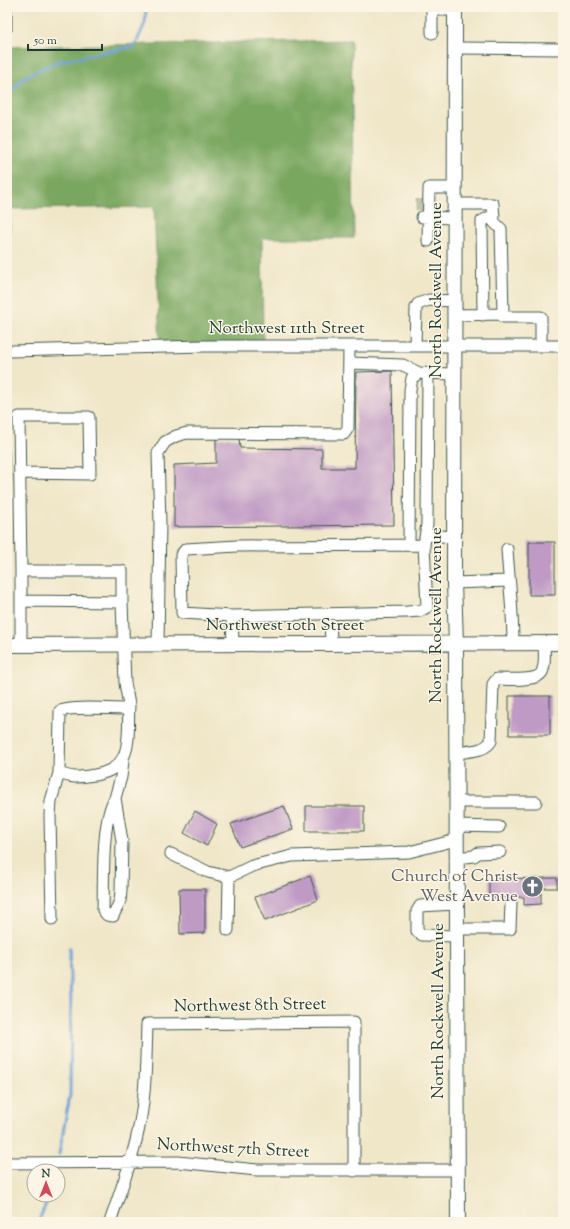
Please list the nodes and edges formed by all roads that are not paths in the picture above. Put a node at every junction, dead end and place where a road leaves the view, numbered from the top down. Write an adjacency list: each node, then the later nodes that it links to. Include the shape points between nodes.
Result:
1 (432, 9): 2 (street); 3 (street)
2 (455, 9): 4 (main road, North Rockwell Avenue)
3 (432, 33)
4 (455, 48): 5 (street); 6 (main road, North Rockwell Avenue)
5 (563, 49)
6 (455, 188): 7 (street, via 429,188); 8 (main road, North Rockwell Avenue)
7 (425, 205): 8 (street); 10 (street)
8 (455, 211): 9 (street, via 493,204); 11 (main road, North Rockwell Avenue)
9 (494, 215): 12 (street, via 494,222 501,229); 14 (street, via 482,221)
10 (428, 241)
11 (455, 301): 13 (main road, North Rockwell Avenue); 16 (street, via 429,300 418,304)
12 (504, 314): 14 (street); 18 (street, via 504,317 541,318)
13 (455, 315): 14 (street); 17 (main road, North Rockwell Avenue)
14 (482, 315)
15 (349, 346): 16 (street, Northwest 11th Street); 20 (street, Northwest 11th Street, via 204,346); 21 (street)
16 (414, 346): 17 (street, Northwest 11th Street)
17 (455, 346): 18 (street, Northwest 11th Street); 23 (main road, North Rockwell Avenue)
18 (541, 346): 19 (street, Northwest 11th Street)
19 (563, 346)
20 (11, 351)
21 (349, 363): 22 (street, via 403,365); 40 (street, via 348,428 344,434 187,433 165,442 158,454)
22 (424, 373): 23 (street); 26 (street); 27 (street, via 412,378 410,390)
23 (455, 374): 25 (main road, North Rockwell Avenue)
24 (20, 473): 24 (street, via 90,474 89,417 19,417); 29 (street)
25 (454, 537): 26 (street); 31 (main road, North Rockwell Avenue)
26 (425, 540): 27 (street); 34 (street, via 427,607 411,612)
27 (409, 546): 35 (street, via 238,546 186,549 181,555 182,613)
28 (507, 549): 30 (street)
29 (21, 571): 32 (street); 33 (street, via 122,571)
30 (509, 581): 31 (street); 37 (street)
31 (454, 583): 36 (main road, North Rockwell Avenue)
32 (21, 601): 33 (street); 43 (street)
33 (122, 602): 44 (street)
34 (330, 614): 35 (street); 42 (street)
35 (232, 616): 41 (street)
36 (456, 643): 37 (main road, Northwest 10th Street); 42 (main road, Northwest 10th Street); 46 (main road, North Rockwell Avenue)
37 (513, 643): 38 (main road, Northwest 10th Street)
38 (544, 643): 39 (main road, Northwest 10th Street); 46 (street, via 543,671 540,675 525,679 497,679 493,684 489,745 481,749)
39 (563, 643)
40 (158, 644): 41 (main road, Northwest 10th Street); 44 (main road, Northwest 10th Street)
41 (233, 644): 42 (main road, Northwest 10th Street)
42 (331, 644)
43 (14, 645): 44 (main road, Northwest 10th Street)
44 (123, 645): 45 (street)
45 (128, 705): 47 (street, via 127,750); 48 (street, via 124,709 69,708 60,711)
46 (456, 753): 50 (main road, North Rockwell Avenue)
47 (123, 761): 48 (street, via 108,773 73,778); 49 (street)
48 (59, 773): 61 (street, via 50,815)
49 (115, 798): 49 (street, via 122,841 120,901 113,916 107,915 103,910 107,828)
50 (456, 802): 51 (street); 52 (main road, North Rockwell Avenue)
51 (536, 802)
52 (456, 826): 53 (street); 54 (main road, North Rockwell Avenue)
53 (499, 827)
54 (456, 840): 57 (main road, North Rockwell Avenue); 58 (street, via 409,852 292,856 252,866)
55 (500, 852): 57 (street)
56 (171, 854): 58 (street, via 208,872)
57 (456, 858): 60 (main road, North Rockwell Avenue)
58 (228, 877): 62 (street)
59 (511, 903): 63 (street, via 510,928)
60 (456, 904): 63 (main road, North Rockwell Avenue); 63 (street, via 420,906 417,911 417,931 422,935)
61 (52, 919)
62 (228, 930)
63 (456, 932): 66 (main road, North Rockwell Avenue)
64 (7, 1162): 65 (street, Northwest 7th Street)
65 (130, 1162): 67 (street, Northwest 7th Street, via 178,1162 257,1170); 67 (street, Northwest 8th Street, via 143,1101 147,1024 354,1022); 68 (street)
66 (458, 1170): 67 (street, Northwest 7th Street); 69 (main road, North Rockwell Avenue)
67 (354, 1171)
68 (110, 1222)
69 (458, 1222)

